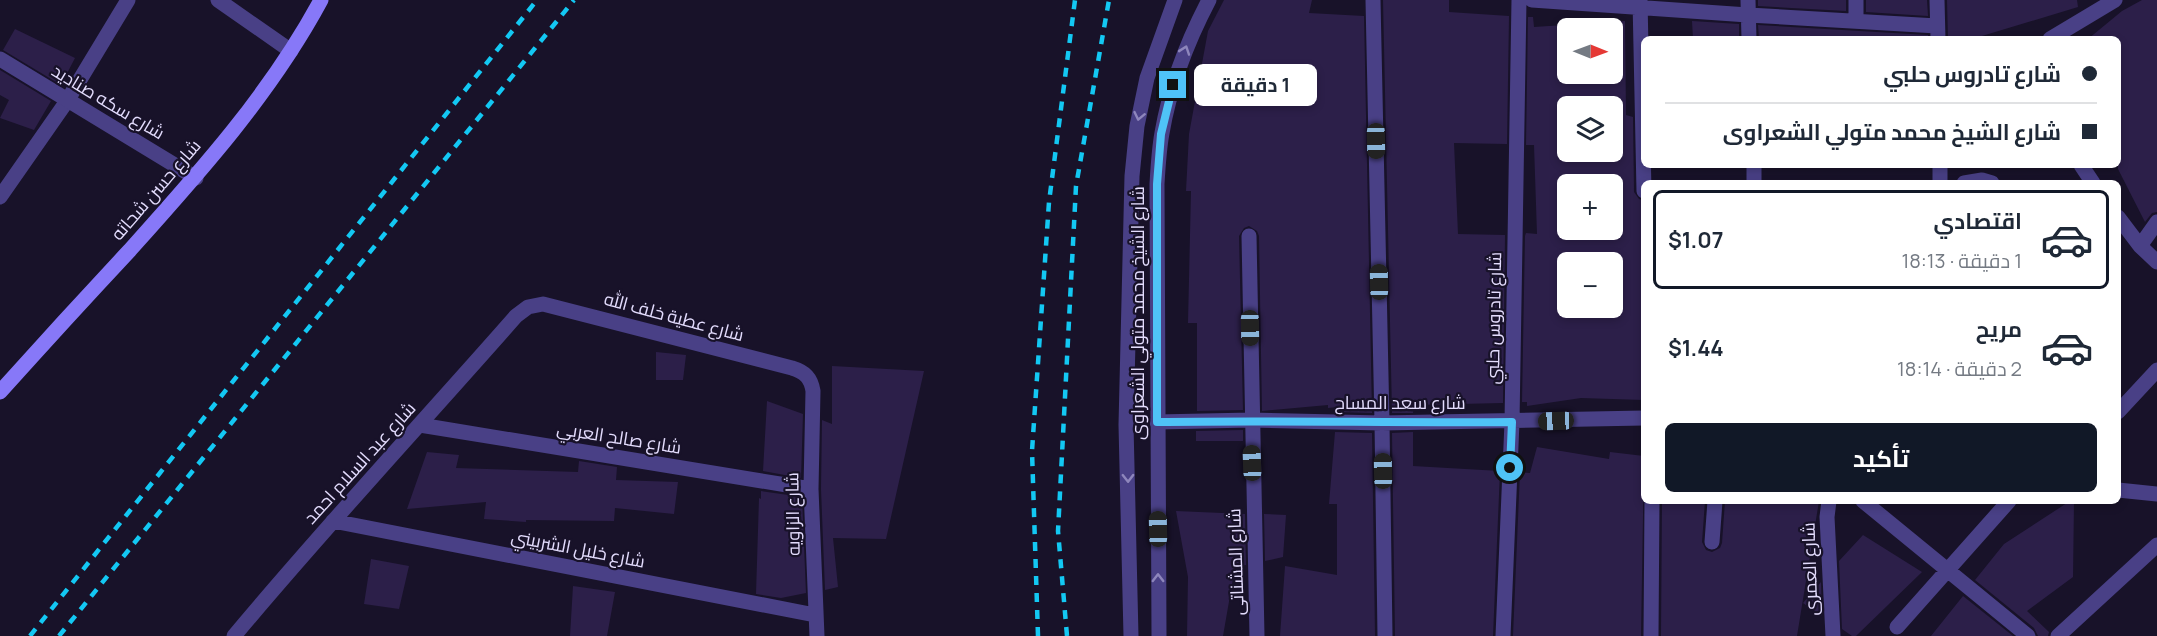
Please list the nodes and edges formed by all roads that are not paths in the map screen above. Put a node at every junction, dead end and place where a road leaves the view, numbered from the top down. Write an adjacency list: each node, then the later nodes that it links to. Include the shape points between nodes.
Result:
1 (128, 0): 21 (street)
2 (218, 0): 19 (street)
3 (321, 0): 19 (main road, شارع حسن شحاته)
4 (1174, 0): 56 (street, شارع الشيخ محمد متولي الشعراوى, one-way to 56, via 1147,78 1132,176 1126,425)
5 (1209, 0): 36 (street, شارع الشيخ محمد متولي الشعراوى, one-way to 5, via 1157,184 1161,134 1189,38)
6 (1373, 0): 38 (street)
7 (1519, 0): 37 (street, شارع تادروس حلبي)
8 (1532, 0): 12 (street)
9 (1856, 0): 14 (street)
10 (1937, 0): 15 (street)
11 (2115, 0): 17 (street)
12 (1640, 3): 13 (street); 18 (street)
13 (1748, 8): 14 (street); 16 (street)
14 (1856, 20): 15 (street)
15 (1937, 32)
16 (1749, 36)
17 (2055, 36)
18 (1641, 50)
19 (291, 51): 22 (main road, شارع حسن شحاته)
20 (0, 59): 21 (street, شارع سكه صناديد)
21 (67, 101): 22 (street, شارع سكه صناديد); 23 (street)
22 (196, 178): 32 (main road, شارع حسن شحاته)
23 (0, 197)
24 (2121, 221): 27 (street)
25 (2157, 222): 27 (street)
26 (1249, 236): 35 (street, شارع المشناتى)
27 (2140, 246): 28 (street)
28 (2157, 262)
29 (516, 316): 31 (street, شارع عطية خلف الله, via 528,307 558,306 801,370 812,383); 39 (street, شارع عبد السلام احمد)
30 (2157, 370): 33 (street)
31 (813, 391): 40 (street, شارع الزاويه)
32 (0, 392)
33 (2121, 409)
34 (1641, 418): 37 (street, شارع سعد المساح)
35 (1251, 420): 36 (street, شارع سعد المساح); 38 (street, شارع سعد المساح); 58 (street, شارع المشناتى)
36 (1157, 422): 57 (street, شارع الشيخ محمد متولي الشعراوى, one-way to 36)
37 (1512, 422): 38 (street, شارع سعد المساح); 60 (street, شارع تادروس حلبي)
38 (1382, 423): 59 (street)
39 (420, 425): 40 (street, شارع صالح العربي); 48 (street, شارع عبد السلام احمد)
40 (811, 489): 52 (street, شارع الزاويه)
41 (2121, 490): 42 (street)
42 (2157, 494)
43 (1652, 504): 61 (street)
44 (1715, 504): 49 (street)
45 (1829, 504): 62 (street, شارع العمرى)
46 (1867, 504): 51 (street)
47 (2006, 504): 51 (street)
48 (333, 521): 52 (street, شارع خليل الشربيني); 54 (street, شارع عبد السلام احمد)
49 (1712, 542)
50 (2157, 545): 64 (street)
51 (1948, 570): 53 (street); 63 (street)
52 (815, 615): 55 (street, شارع الزاويه)
53 (1897, 627)
54 (237, 636)
55 (816, 636)
56 (1131, 636)
57 (1158, 636)
58 (1257, 636)
59 (1385, 636)
60 (1503, 636)
61 (1651, 636)
62 (1833, 636)
63 (2028, 636)
64 (2058, 636)

